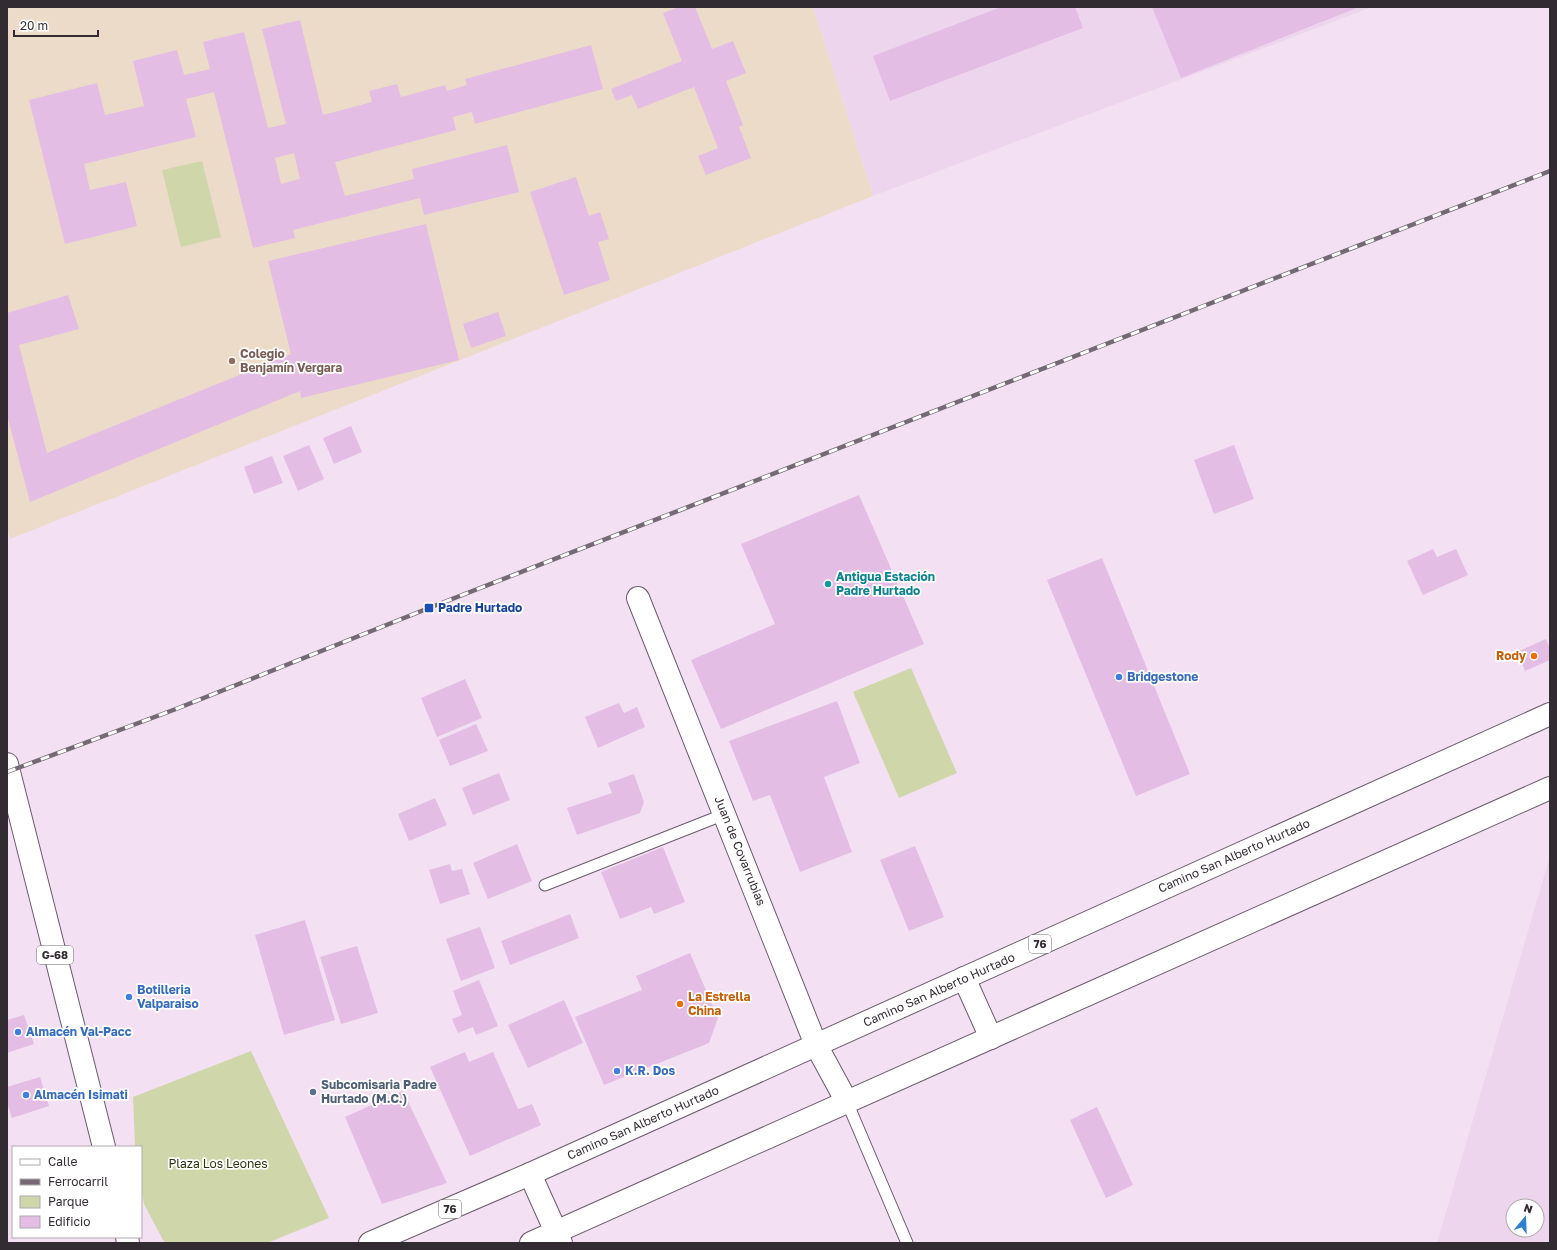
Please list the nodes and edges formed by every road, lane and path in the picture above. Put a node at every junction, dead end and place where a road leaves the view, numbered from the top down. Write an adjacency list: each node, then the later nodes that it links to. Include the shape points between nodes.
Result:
1 (638, 598): 5 (main road, Juan de Covarrubias)
2 (1550, 714): 7 (main road, Camino San Alberto Hurtado / 76)
3 (7, 764): 11 (main road, G-68)
4 (1550, 788): 8 (main road)
5 (725, 814): 6 (lane); 9 (main road, Juan de Covarrubias)
6 (545, 885)
7 (964, 978): 8 (main road); 9 (main road, Camino San Alberto Hurtado / 76)
8 (991, 1038): 10 (main road)
9 (816, 1045): 10 (main road, Juan de Covarrubias); 12 (main road, Camino San Alberto Hurtado / 76)
10 (847, 1102): 13 (main road); 16 (lane)
11 (104, 1146)
12 (530, 1174): 13 (main road); 14 (main road, Camino San Alberto Hurtado / 76)
13 (559, 1238): 15 (main road)
14 (370, 1243)
15 (531, 1243)
16 (907, 1243)

